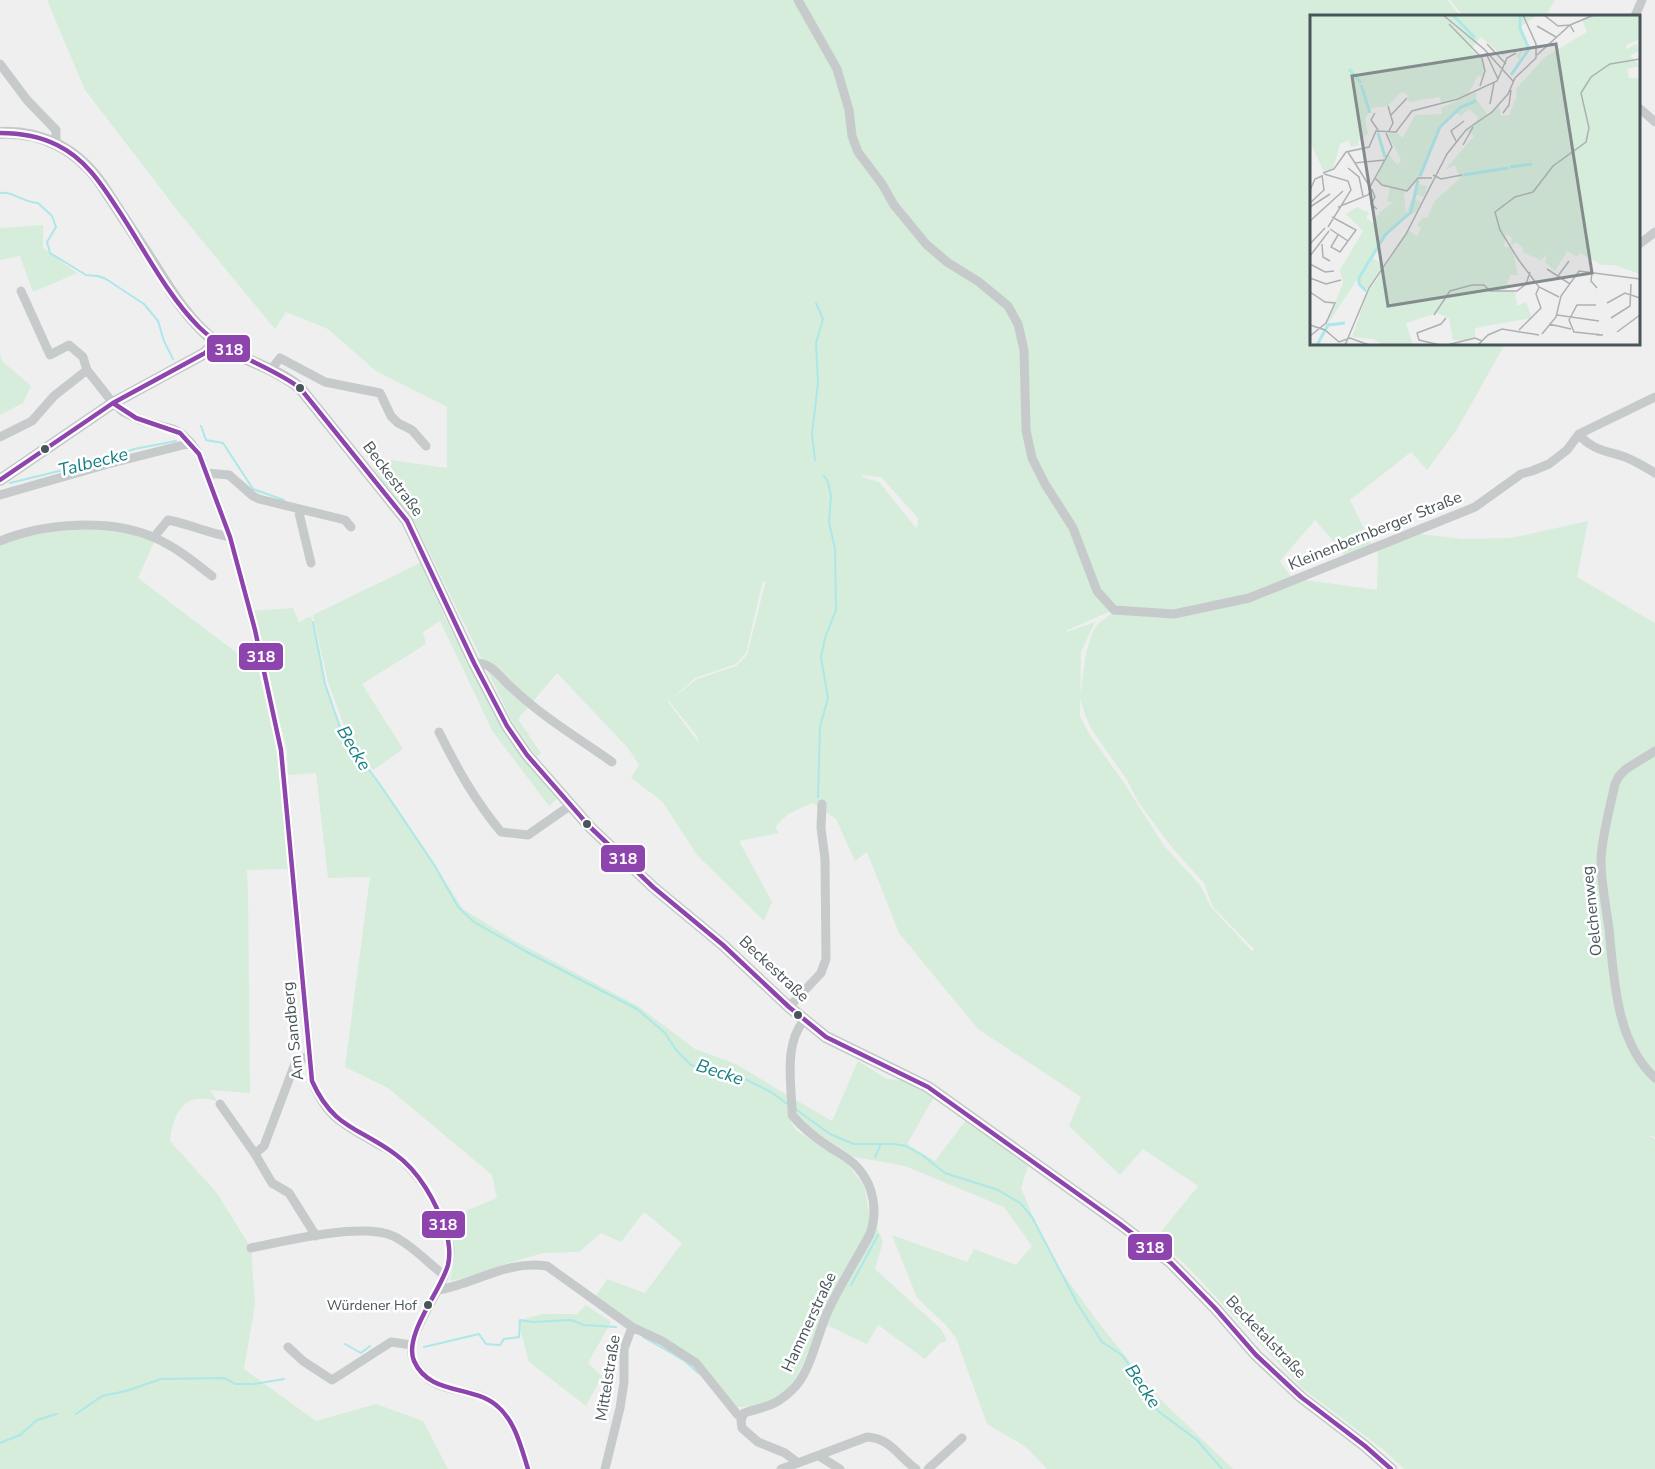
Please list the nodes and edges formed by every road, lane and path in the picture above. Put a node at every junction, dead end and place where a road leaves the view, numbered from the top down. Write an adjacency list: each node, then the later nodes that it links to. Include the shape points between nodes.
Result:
1 (798, 0): 17 (street, Kleinenbernberger Straße, via 837,69 858,152 926,244 1008,306 1018,324 1023,350 1026,430 1032,458 1073,528 1096,591 1114,610 1174,614 1249,598 1475,507 1521,474 1549,464)
2 (1642, 0): 3 (street)
3 (1635, 15)
4 (0, 64): 8 (street, via 56,130)
5 (1640, 109): 6 (street)
6 (1655, 122)
7 (0, 133): 8 (main road, via 34,135)
8 (56, 143): 12 (main road, via 91,169 168,287)
9 (1655, 232): 10 (street)
10 (1640, 243)
11 (21, 291): 13 (street, via 50,355 69,345 83,357)
12 (215, 342): 14 (main road); 16 (main road, via 205,353)
13 (87, 369): 16 (street); 18 (street, via 54,396 32,421)
14 (271, 369): 20 (street, via 280,358 325,382 380,393 391,416 412,430); 32 (main road, Beckestraße, via 300,388 407,521)
15 (1655, 397): 17 (street, Kleinenbernberger Straße)
16 (113, 403): 19 (street, via 140,420 173,429); 23 (main road)
17 (1579, 434): 22 (street, via 1585,442)
18 (0, 437)
19 (191, 443): 21 (street, Am Sandberg); 24 (street)
20 (426, 446)
21 (207, 473): 25 (street, via 229,474 259,499); 28 (street, Am Sandberg)
22 (1655, 473)
23 (0, 480)
24 (0, 495)
25 (298, 508): 26 (street, via 345,520); 30 (street)
26 (351, 527)
27 (154, 537): 28 (street, via 168,520); 29 (street, via 90,526 31,530); 31 (street)
28 (230, 537): 40 (street, Am Sandberg, via 281,750)
29 (0, 541)
30 (311, 563)
31 (212, 576)
32 (474, 663): 35 (street, via 489,666 537,709); 37 (main road, Beckestraße, via 514,736)
33 (439, 732): 37 (street, via 478,804 501,832 528,835)
34 (1655, 751): 41 (street, Oelchenweg, via 1619,776 1601,858 1621,1011 1634,1053)
35 (612, 762)
36 (822, 804): 38 (street, via 826,959 821,973)
37 (571, 805): 38 (main road, Beckestraße, via 653,887)
38 (789, 1007): 39 (main road, Beckestraße)
39 (804, 1020): 44 (main road, Beckestraße, via 826,1036 928,1087); 52 (street, Hammerstraße, via 791,1049 792,1113 801,1126 859,1168 872,1194 873,1224 828,1310 799,1382 768,1408)
40 (309, 1056): 43 (street, via 296,1061 264,1146); 47 (street, Am Sandberg, via 312,1081 320,1101 339,1122 398,1155 423,1184 442,1221 451,1252)
41 (1655, 1078)
42 (220, 1104): 43 (street)
43 (255, 1154): 45 (street, via 272,1183 289,1193)
44 (1119, 1224): 62 (main road, Becketalstraße, via 1171,1263 1301,1397)
45 (316, 1236): 46 (street); 47 (street, via 357,1230 394,1236)
46 (251, 1248)
47 (444, 1275): 48 (street, Am Sandberg)
48 (439, 1290): 49 (street, via 503,1268 547,1266); 50 (street, Am Sandberg)
49 (632, 1327): 52 (street, via 696,1363); 57 (street, Mittelstraße, via 624,1349 620,1408)
50 (412, 1345): 51 (street, via 390,1342 332,1380); 56 (street, via 413,1360 428,1380 486,1398 497,1406 515,1430)
51 (288, 1347)
52 (741, 1417): 55 (street, via 742,1428 758,1443 785,1453)
53 (962, 1438): 61 (street)
54 (819, 1456): 55 (street); 59 (street); 60 (street, via 867,1437 879,1438)
55 (798, 1463): 58 (street)
56 (528, 1469)
57 (605, 1469)
58 (781, 1469)
59 (840, 1469)
60 (916, 1469)
61 (928, 1469)
62 (1391, 1469)

